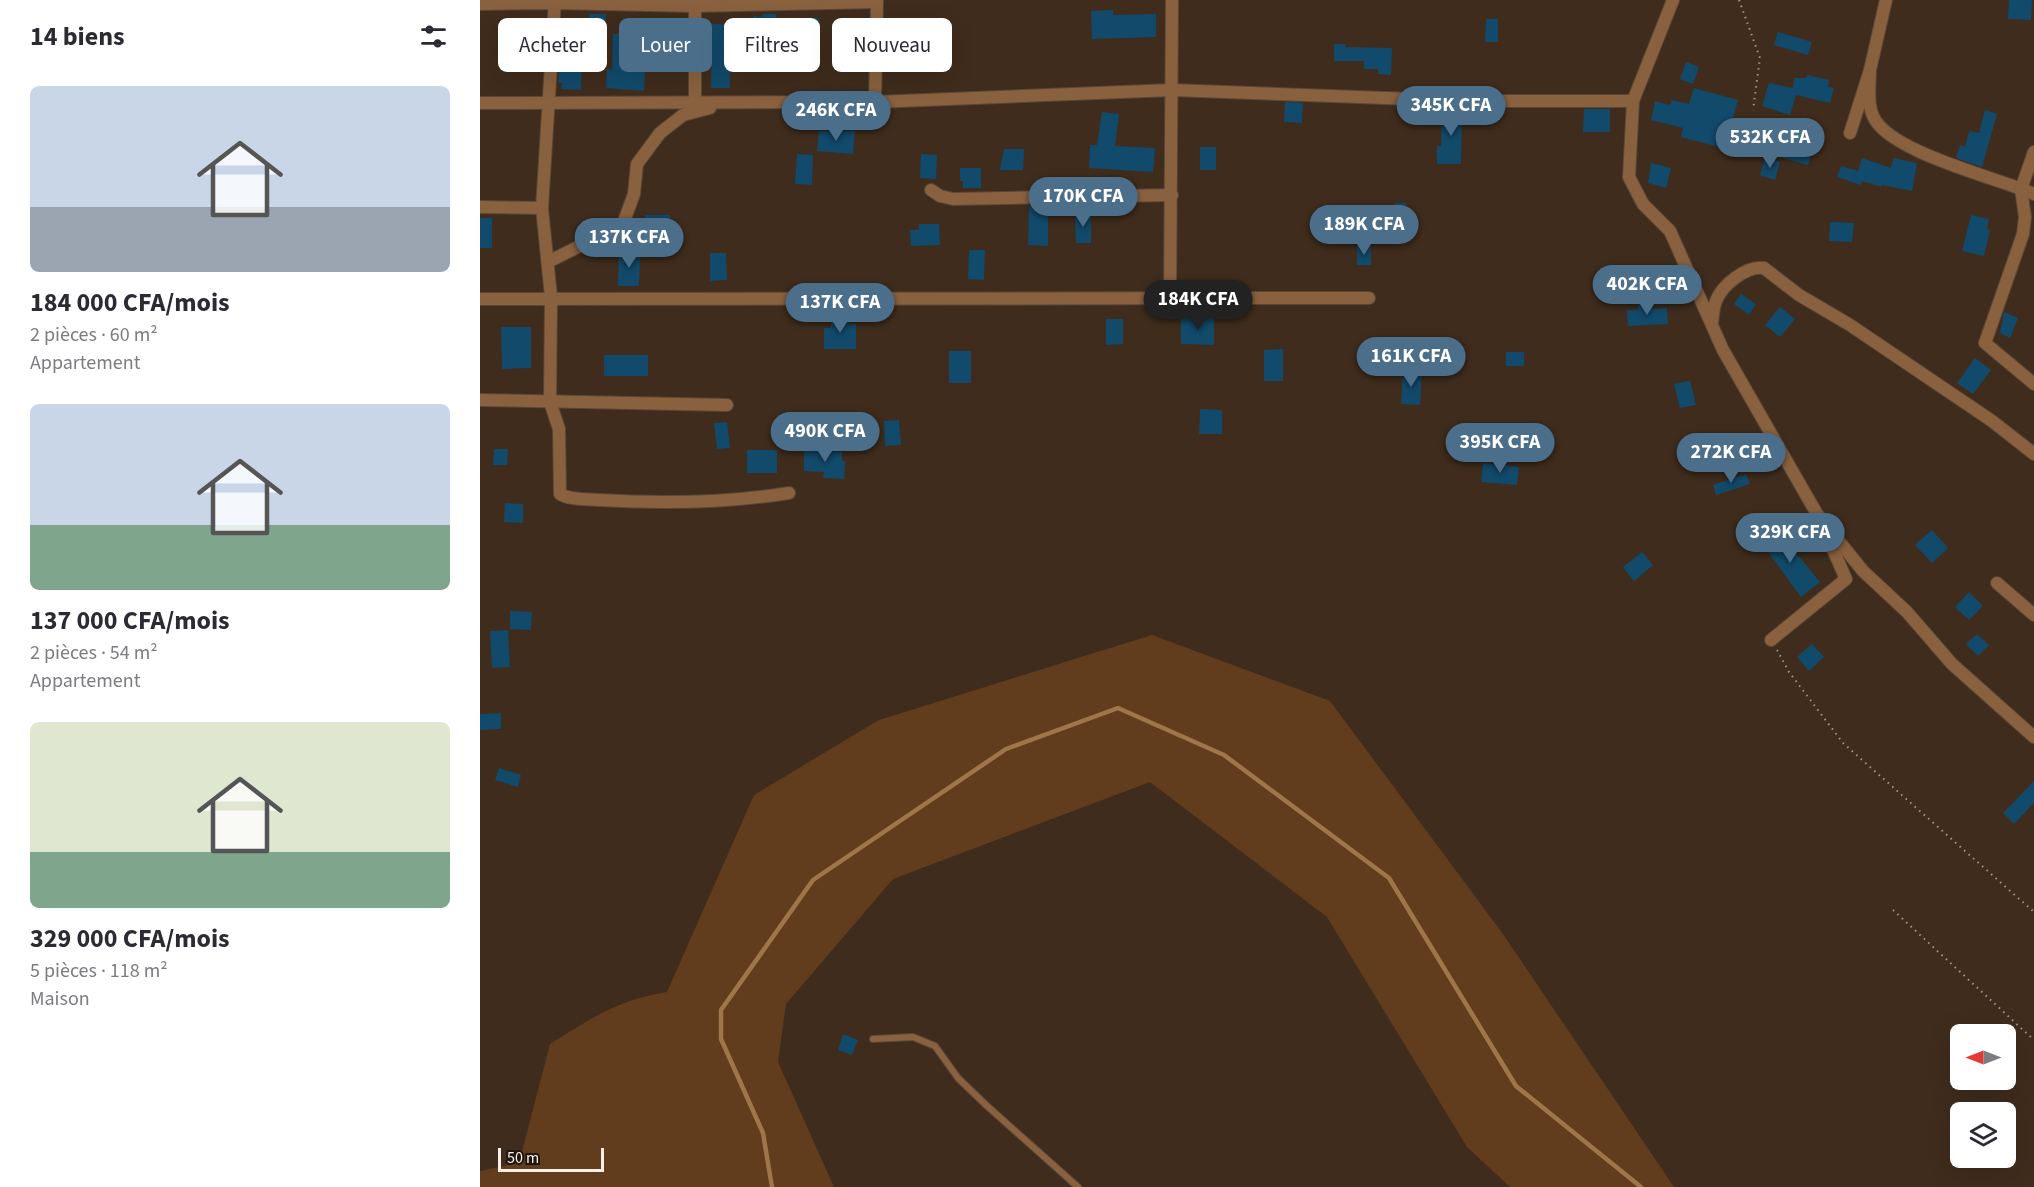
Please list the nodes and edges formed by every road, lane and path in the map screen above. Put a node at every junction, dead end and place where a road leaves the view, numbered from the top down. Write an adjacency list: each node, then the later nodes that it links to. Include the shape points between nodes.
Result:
1 (1172, 0): 10 (street)
2 (1673, 0): 11 (street)
3 (1739, 0): 17 (path, via 1760,58)
4 (1886, 0): 9 (street)
5 (554, 1): 7 (street); 8 (street); 15 (street)
6 (877, 1): 7 (street); 12 (street)
7 (695, 3): 14 (street)
8 (480, 4)
9 (1870, 70): 18 (street); 20 (street, via 1873,117 1889,134 1937,159)
10 (1172, 90): 11 (street, via 1467,102); 12 (street); 23 (street)
11 (1633, 101): 31 (street, via 1629,177 1643,204 1670,231)
12 (875, 102): 16 (street)
13 (480, 103): 15 (street)
14 (695, 103): 15 (street); 16 (street)
15 (548, 104): 25 (street)
16 (726, 104): 26 (street, via 683,115 660,133 637,164 634,194 623,224)
17 (1753, 110)
18 (1850, 133)
19 (2034, 152): 20 (street)
20 (2021, 189): 22 (street); 32 (street, via 2024,234 1985,344)
21 (931, 190): 23 (street, via 952,199)
22 (2034, 194)
23 (1172, 195): 30 (street)
24 (480, 207): 25 (street)
25 (542, 208): 26 (street)
26 (548, 262): 27 (street)
27 (551, 297): 29 (street); 30 (street); 34 (street)
28 (1369, 298): 30 (street)
29 (480, 299)
30 (1170, 299)
31 (1712, 326): 36 (street, via 1715,303 1729,283 1750,270 1764,268 1992,421); 38 (street)
32 (2034, 384)
33 (480, 400): 34 (street)
34 (550, 402): 35 (street); 37 (street, via 559,429 561,496 669,504)
35 (727, 405)
36 (2034, 454)
37 (789, 493)
38 (1817, 514): 41 (street, via 1846,579); 42 (street, via 1863,571 1907,612 1952,664)
39 (1997, 583): 40 (street)
40 (2034, 615)
41 (1771, 640): 44 (path, via 1789,672 1843,743)
42 (2034, 737)
43 (1893, 910): 46 (path)
44 (2034, 912)
45 (873, 1039): 47 (lane, via 913,1037 935,1046 958,1078)
46 (2034, 1040)
47 (1078, 1187)

